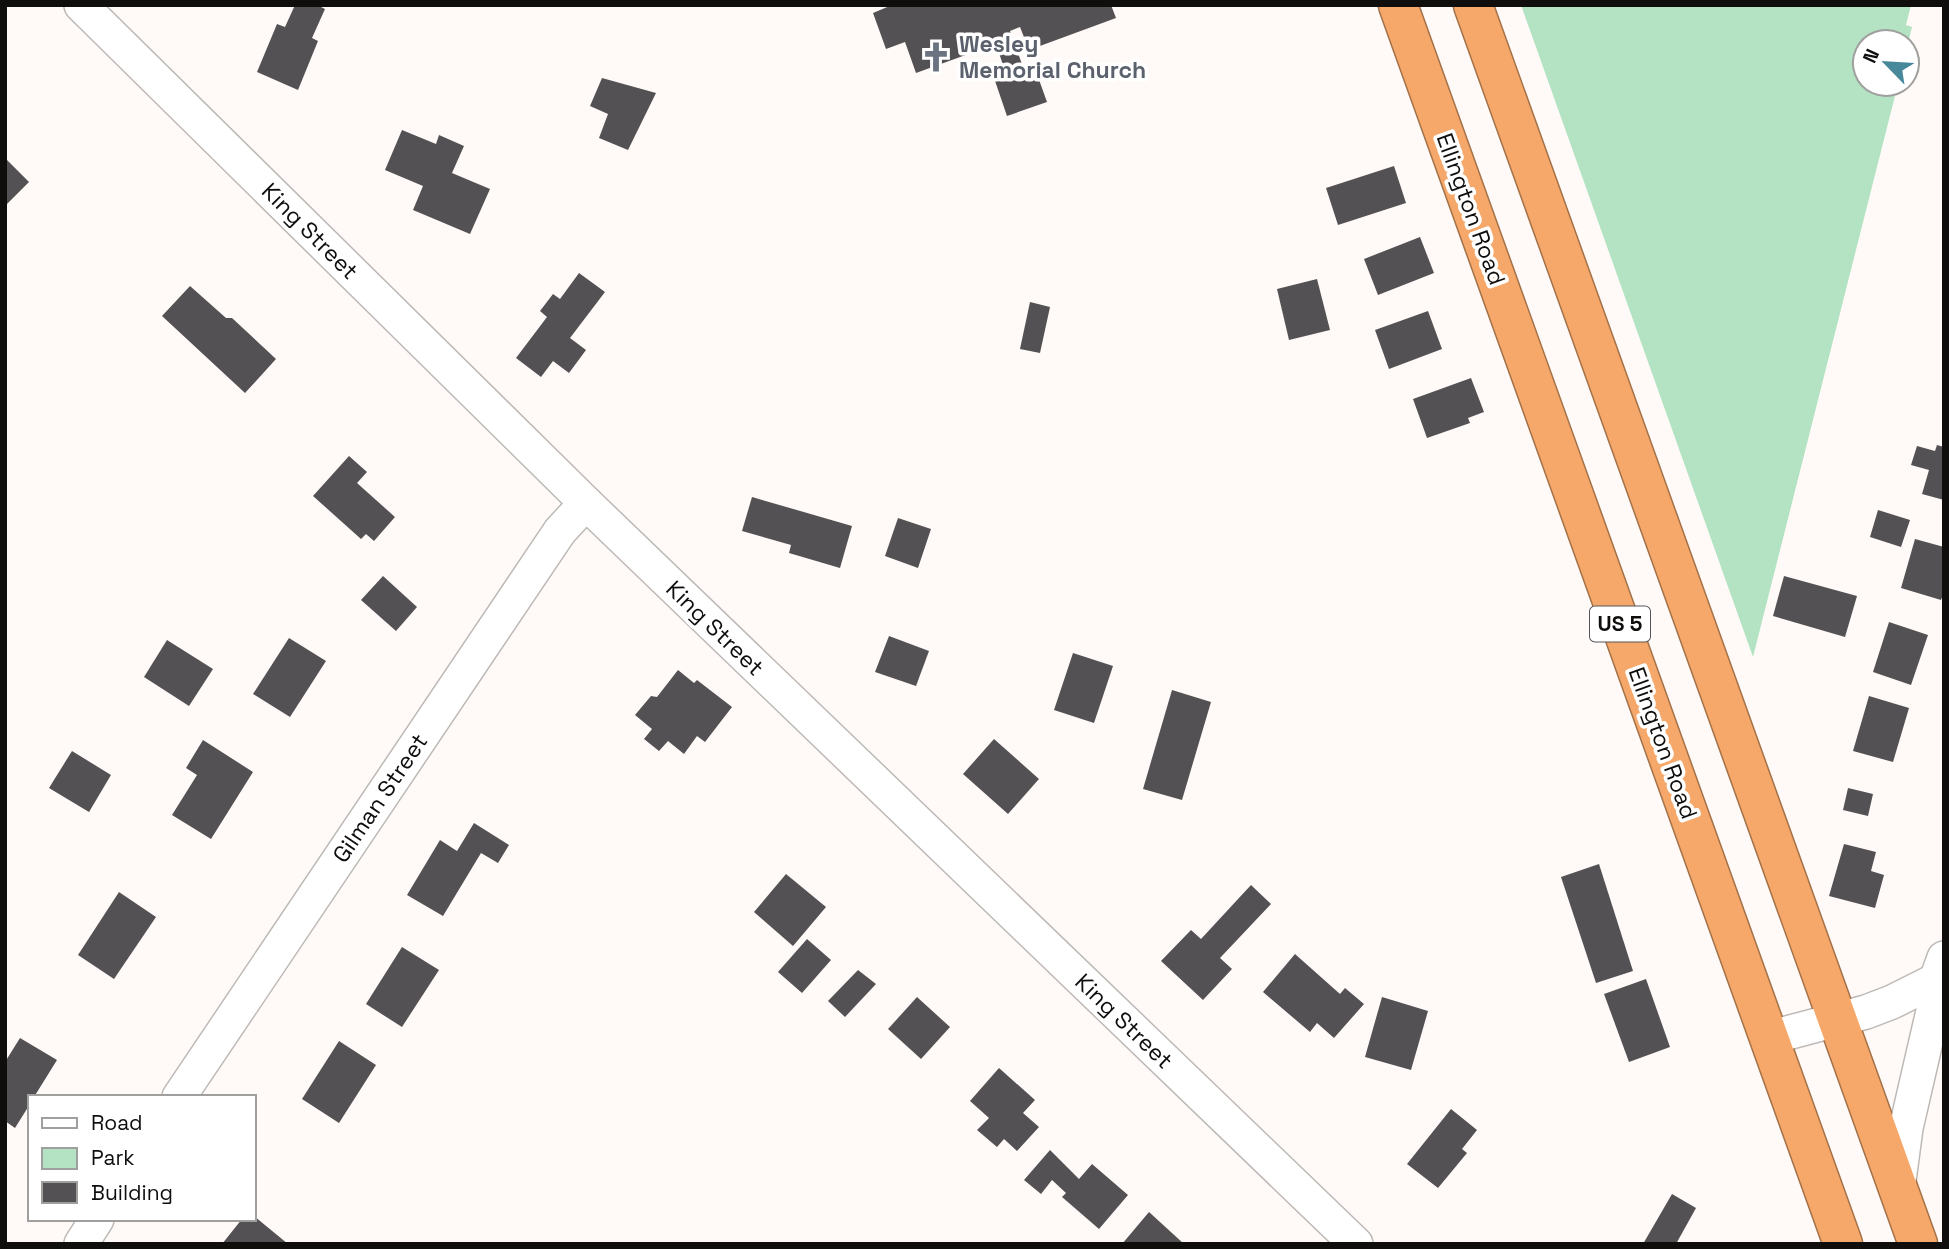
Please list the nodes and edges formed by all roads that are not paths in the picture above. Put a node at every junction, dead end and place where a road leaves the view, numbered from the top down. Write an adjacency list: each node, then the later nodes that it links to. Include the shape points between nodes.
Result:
1 (81, 5): 4 (street, King Street)
2 (1398, 5): 7 (highway, Ellington Road / US 5)
3 (1473, 5): 6 (highway)
4 (586, 503): 8 (street, Gilman Street, via 559,531); 12 (street, King Street)
5 (1940, 969): 6 (street, via 1892,1002); 9 (street)
6 (1837, 1020): 7 (street); 9 (highway)
7 (1768, 1038): 13 (highway, Ellington Road / US 5)
8 (180, 1095)
9 (1898, 1188): 14 (highway)
10 (96, 1221): 11 (street)
11 (80, 1244)
12 (1356, 1244)
13 (1843, 1244)
14 (1918, 1244)

